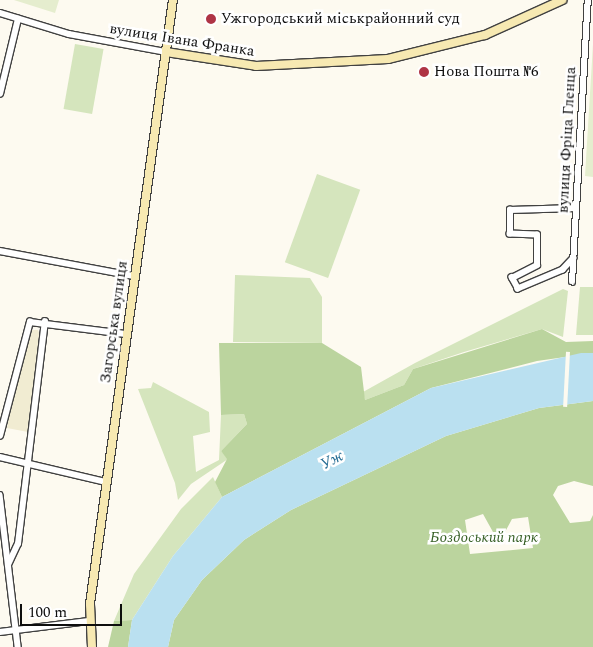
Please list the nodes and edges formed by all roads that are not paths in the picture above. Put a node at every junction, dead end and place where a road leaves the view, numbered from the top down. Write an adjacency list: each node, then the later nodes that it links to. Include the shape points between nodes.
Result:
1 (173, 0): 6 (street, Загорська вулиця)
2 (562, 0): 6 (street, вулиця Івана Франка, via 485,34 388,59 256,66)
3 (588, 0): 8 (street, вулиця Фріца Гленца)
4 (0, 13): 5 (street, вулиця Івана Франка)
5 (18, 19): 6 (street, вулиця Івана Франка, via 69,34); 7 (street)
6 (166, 52): 11 (street, Загорська вулиця)
7 (0, 94)
8 (576, 208): 10 (street, вулиця Фріца Гленца); 10 (street, via 510,210 510,234 536,235 536,265 512,278 518,289 563,270)
9 (0, 251): 11 (street)
10 (574, 258): 12 (street, вулиця Фріца Гленца)
11 (134, 276): 14 (street, Загорська вулиця)
12 (572, 282)
13 (45, 322): 14 (street); 15 (street, via 35,321 26,327); 17 (street)
14 (127, 334): 18 (street, Загорська вулиця)
15 (0, 436)
16 (0, 457): 17 (street)
17 (28, 464): 18 (street); 20 (street, via 18,544)
18 (106, 482): 21 (street, Загорська вулиця)
19 (0, 495): 20 (street)
20 (8, 565): 22 (street)
21 (90, 621): 22 (street); 25 (street, Загорська вулиця)
22 (16, 630): 23 (street); 24 (street)
23 (0, 632)
24 (18, 647)
25 (92, 647)

